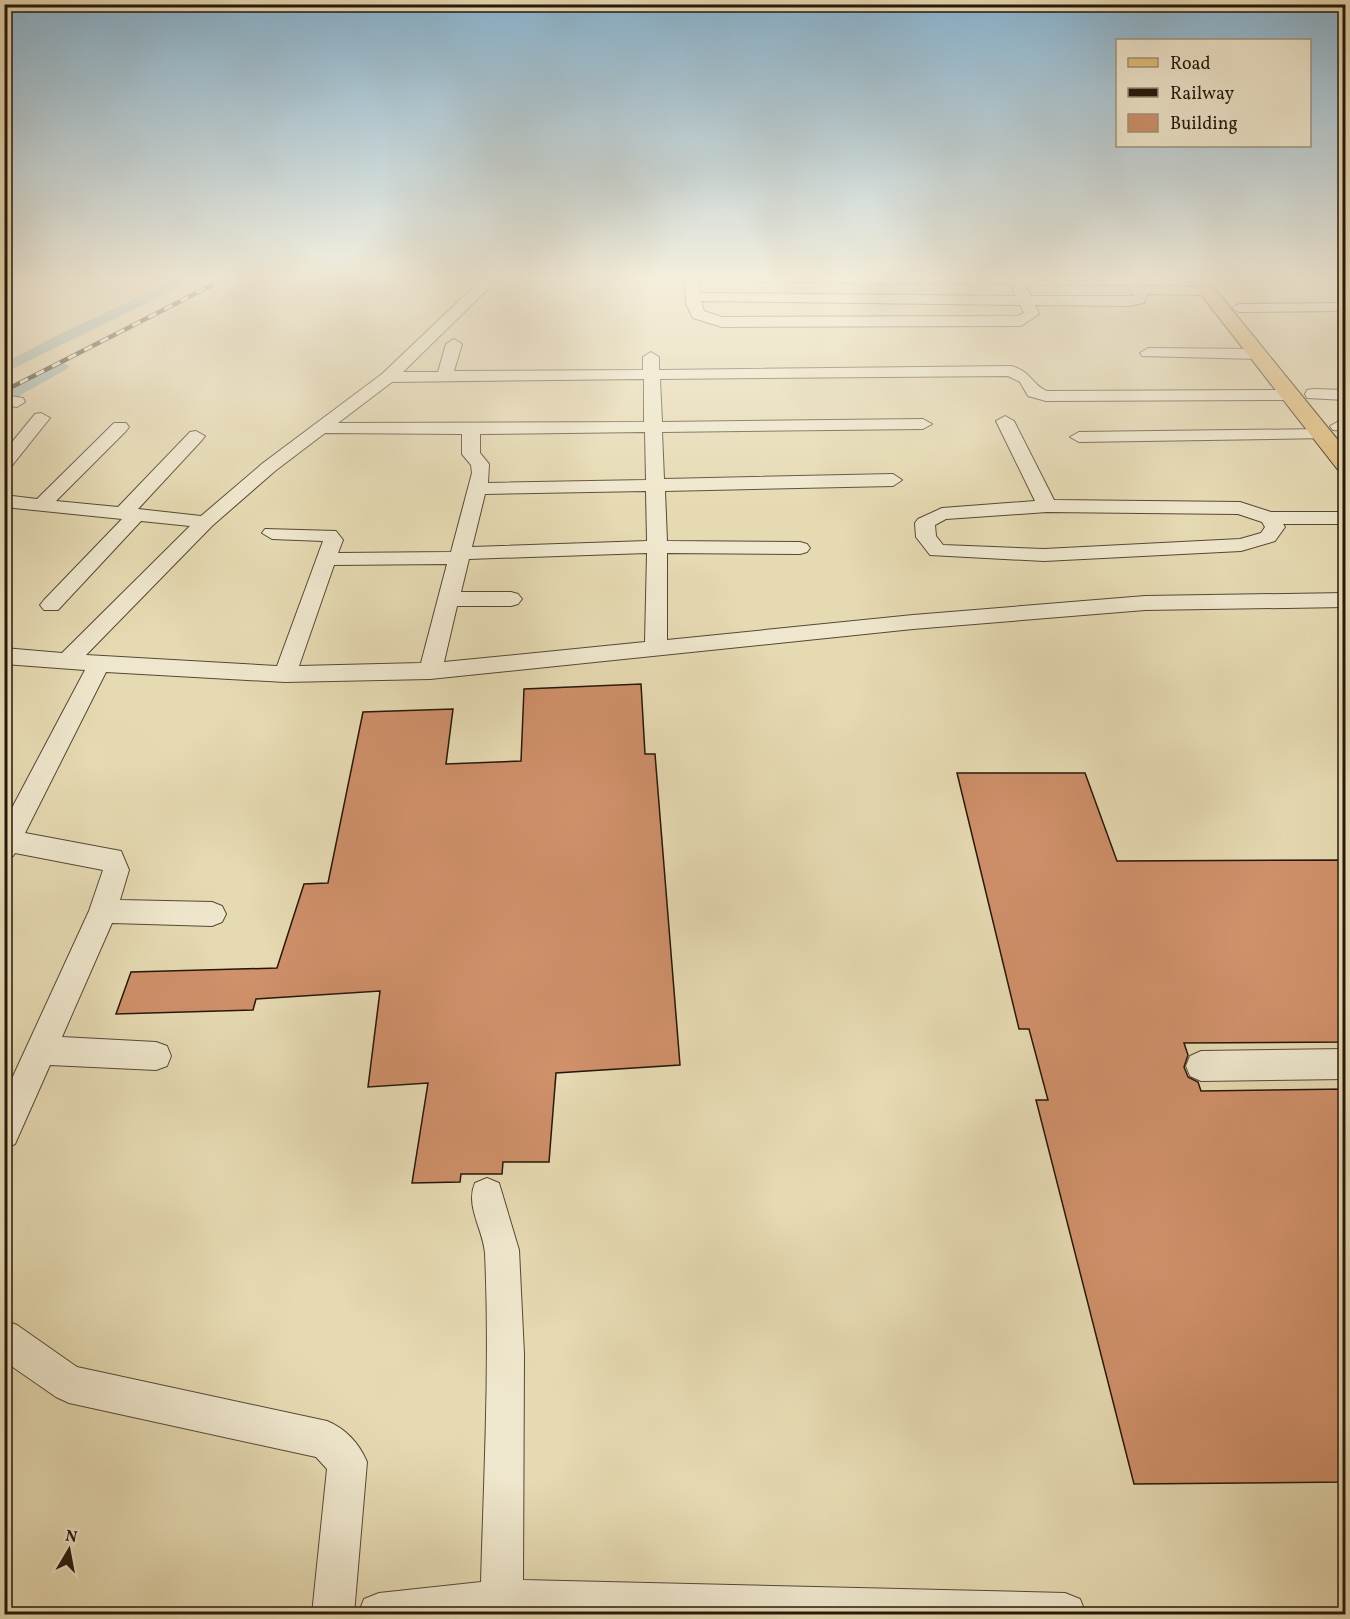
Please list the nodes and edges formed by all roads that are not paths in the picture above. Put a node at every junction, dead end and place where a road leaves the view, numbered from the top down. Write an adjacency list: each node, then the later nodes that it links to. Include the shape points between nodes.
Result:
1 (412, 354): 7 (street)
2 (451, 354): 8 (street)
3 (1208, 354): 4 (street)
4 (1257, 354): 11 (main road)
5 (1278, 354): 10 (main road)
6 (651, 364): 8 (street); 13 (street, via 1011,371 1026,379 1034,393 1046,396); 18 (street)
7 (388, 376): 8 (street); 19 (street)
8 (445, 376)
9 (1190, 377): 13 (street)
10 (1313, 394): 12 (street); 21 (main road)
11 (1290, 395): 13 (street); 21 (main road)
12 (1346, 395)
13 (1222, 396)
14 (41, 418): 24 (street)
15 (1005, 421): 31 (street)
16 (923, 424): 18 (street)
17 (120, 427): 30 (street)
18 (655, 427): 20 (street); 27 (street)
19 (324, 428): 20 (street); 34 (street, via 269,467)
20 (471, 429): 28 (street, via 471,454 480,464 481,472)
21 (1338, 430): 23 (street); 25 (main road)
22 (196, 436): 32 (street)
23 (1079, 437)
24 (4, 464)
25 (1346, 465)
26 (893, 480): 27 (street)
27 (653, 485): 28 (street); 38 (street)
28 (477, 489): 40 (street)
29 (4, 501): 30 (street)
30 (42, 504): 32 (street)
31 (1047, 506): 35 (street, via 1240,508); 35 (street, via 942,514 926,523 926,537 937,551 1044,555 1240,545 1268,537)
32 (129, 514): 34 (street); 45 (street)
33 (1346, 518): 35 (street)
34 (205, 522): 48 (street)
35 (1272, 523): 36 (street)
36 (1346, 526)
37 (272, 533): 41 (street, via 329,535 333,540)
38 (657, 548): 39 (street); 40 (street); 46 (street)
39 (800, 548)
40 (459, 555): 41 (street); 43 (street)
41 (326, 559): 51 (street)
42 (512, 598): 43 (street)
43 (448, 599): 50 (street)
44 (1346, 600): 46 (street, via 1145,603 912,622)
45 (51, 605)
46 (656, 650): 50 (street)
47 (4, 656): 48 (street)
48 (67, 661): 49 (street)
49 (98, 666): 51 (street); 52 (street)
50 (430, 671): 51 (street)
51 (285, 674)
52 (7, 845): 53 (street, via 112,859 116,870)
53 (103, 911): 54 (street); 55 (street)
54 (212, 914)
55 (42, 1050): 56 (street); 59 (street)
56 (156, 1056)
57 (1346, 1064): 58 (street)
58 (1201, 1066)
59 (4, 1133)
60 (487, 1195): 62 (street, via 502,1250 505,1354)
61 (4, 1338): 63 (street, via 69,1384 327,1440 347,1462)
62 (480, 1607): 64 (street); 65 (street)
63 (333, 1614)
64 (379, 1614)
65 (1065, 1614)

